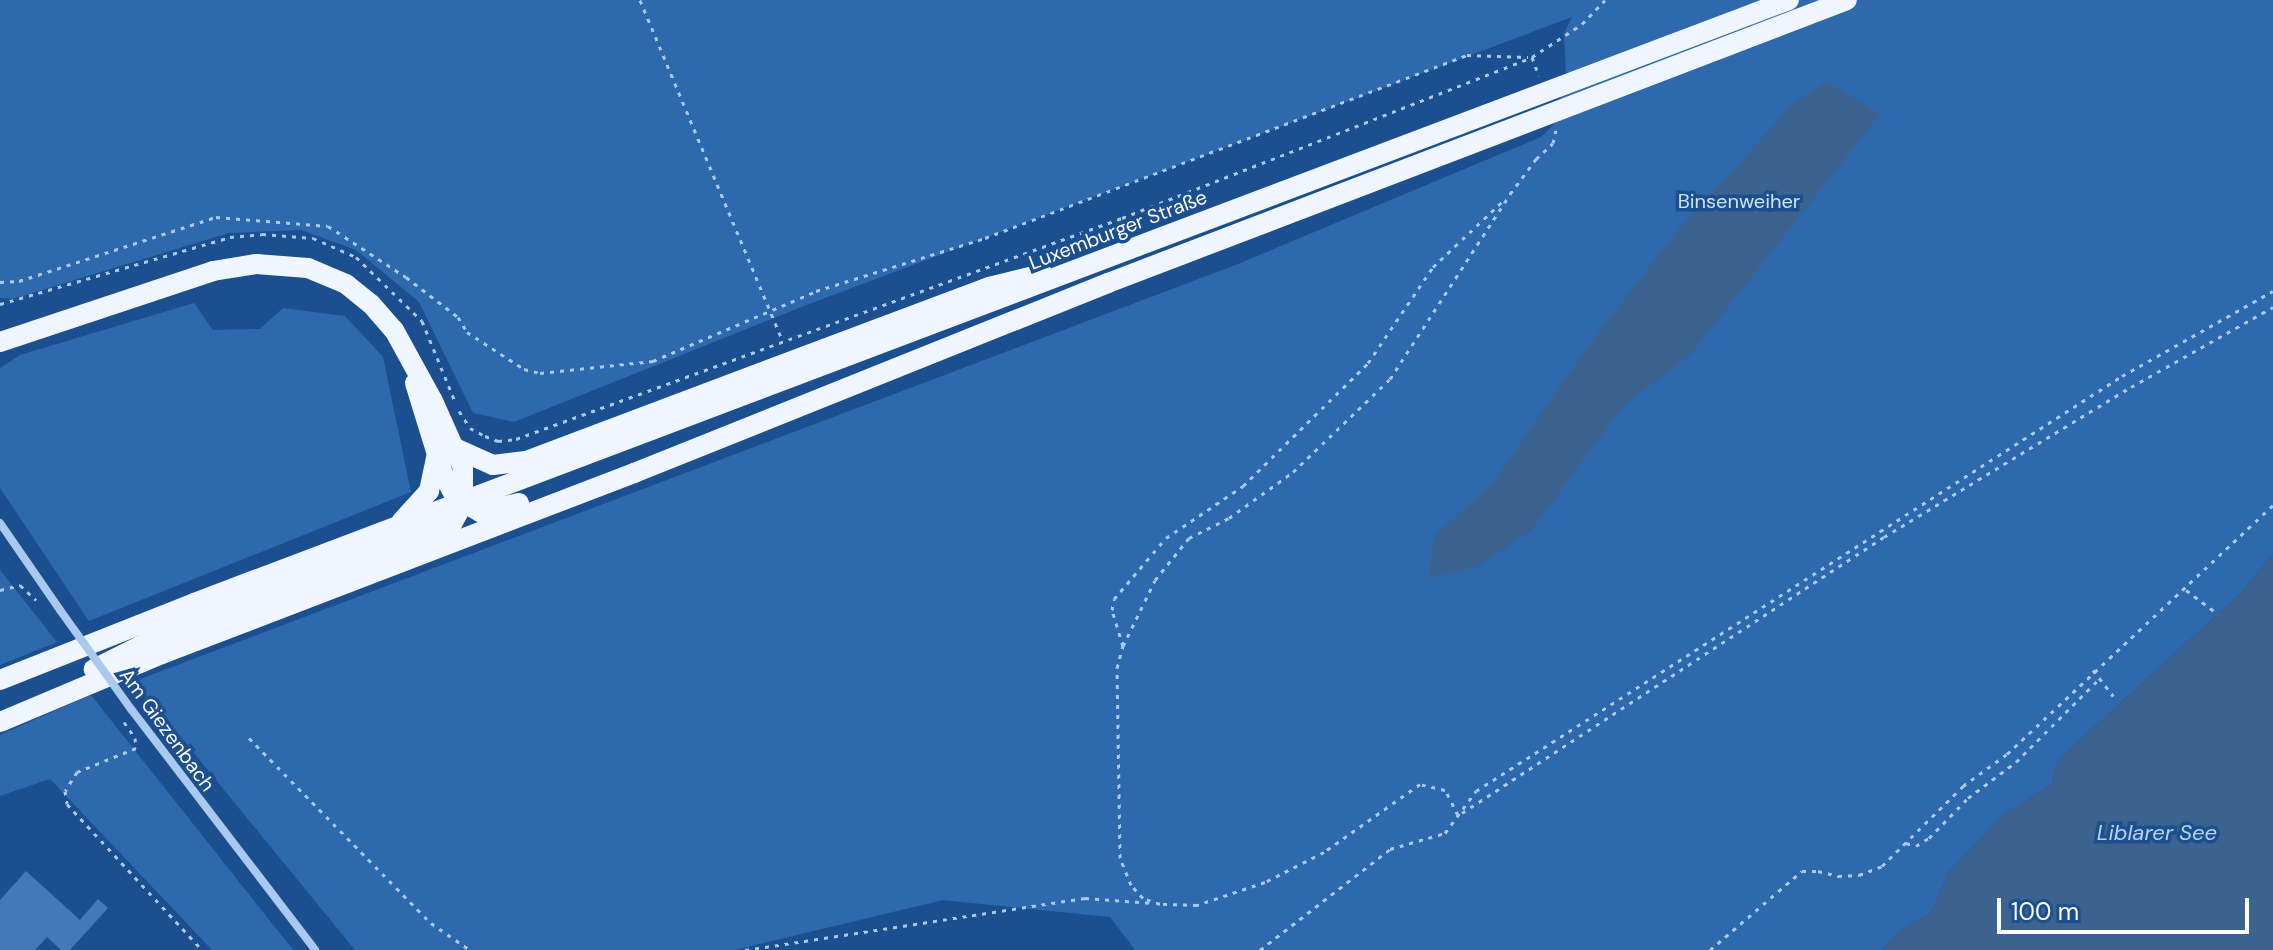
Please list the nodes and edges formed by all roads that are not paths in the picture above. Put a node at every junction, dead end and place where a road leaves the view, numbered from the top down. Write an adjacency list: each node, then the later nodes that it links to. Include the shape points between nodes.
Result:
1 (1789, 0): 3 (main road, Luxemburger Straße)
2 (1847, 0): 8 (main road, via 1108,283)
3 (1082, 270): 6 (main road, via 989,287 526,461 493,465); 9 (main road, Luxemburger Straße)
4 (0, 342): 5 (main road, via 213,271 276,264 321,271 359,293 394,330)
5 (412, 364): 6 (main road); 7 (main road)
6 (457, 449): 9 (main road, via 465,478)
7 (436, 454): 9 (main road, via 448,487); 11 (main road, via 425,499)
8 (634, 473): 9 (main road, via 581,481 488,513); 14 (main road, via 162,654)
9 (463, 504): 11 (main road, Luxemburger Straße); 13 (main road, via 457,519 446,527 158,637)
10 (0, 523): 15 (street, Am Giezenbach, bridge, via 131,709)
11 (392, 530): 12 (main road, Luxemburger Straße)
12 (0, 680)
13 (0, 712)
14 (0, 722)
15 (315, 950)

